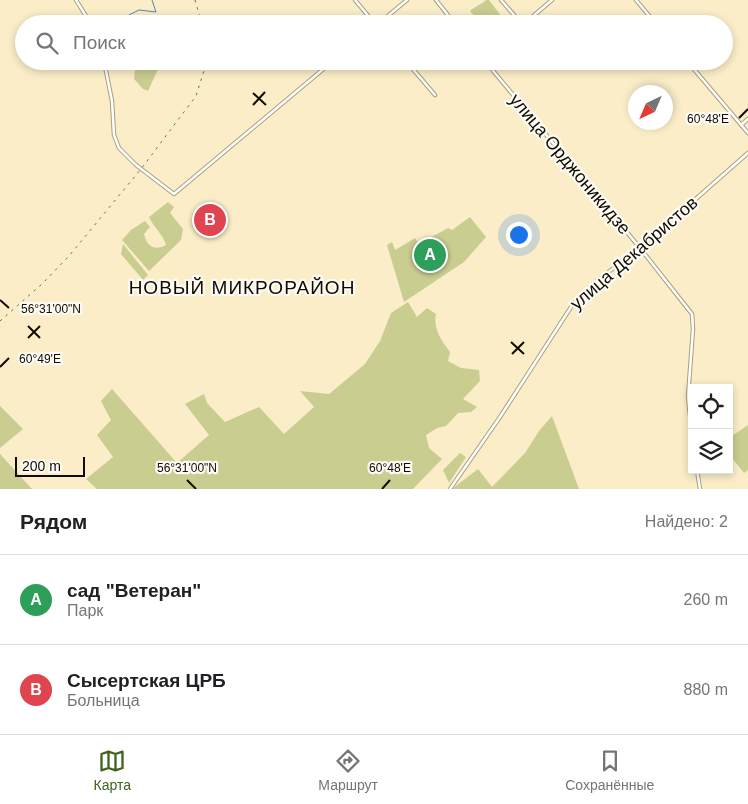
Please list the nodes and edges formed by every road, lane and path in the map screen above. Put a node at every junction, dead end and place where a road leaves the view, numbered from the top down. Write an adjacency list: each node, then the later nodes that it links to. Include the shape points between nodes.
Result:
1 (76, 0): 8 (street)
2 (355, 0): 9 (street)
3 (407, 0): 10 (street)
4 (436, 0): 11 (street)
5 (501, 0): 12 (street)
6 (552, 0): 13 (street)
7 (636, 0): 14 (street)
8 (85, 15)
9 (368, 15)
10 (388, 15)
11 (447, 15)
12 (514, 15)
13 (534, 15)
14 (648, 15)
15 (106, 70): 16 (street, via 116,142 122,153 174,194)
16 (322, 70)
17 (414, 70): 20 (street)
18 (492, 70): 25 (street, улица Орджоникидзе)
19 (695, 70): 22 (street)
20 (435, 95)
21 (748, 119): 22 (street)
22 (741, 125): 23 (street)
23 (748, 133)
24 (748, 153): 25 (street, улица Декабристов)
25 (640, 248): 26 (street, улица Орджоникидзе, via 692,314 688,397); 28 (street, улица Декабристов, via 573,304)
26 (691, 429)
27 (698, 474): 29 (street)
28 (450, 489)
29 (700, 489)

